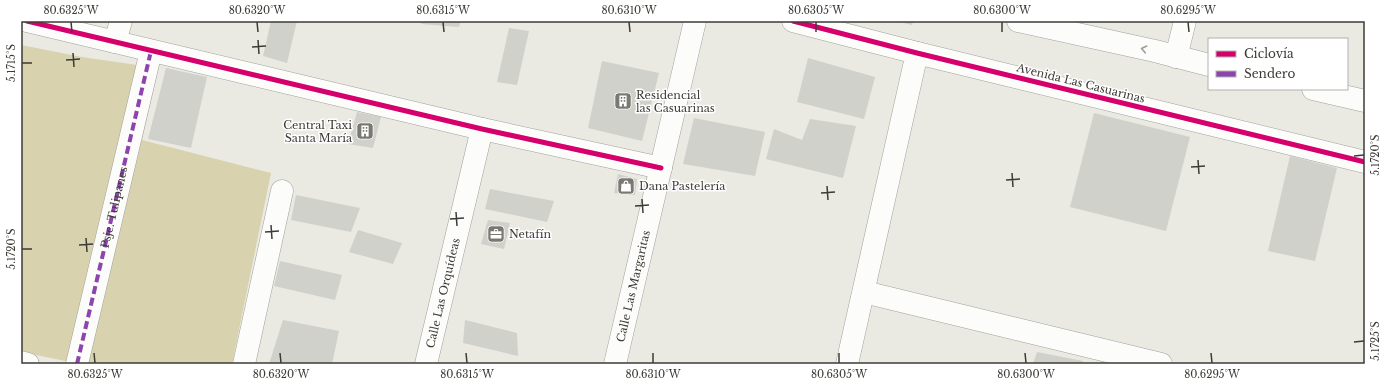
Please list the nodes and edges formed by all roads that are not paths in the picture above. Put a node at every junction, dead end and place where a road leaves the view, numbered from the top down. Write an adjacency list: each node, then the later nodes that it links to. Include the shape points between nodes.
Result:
1 (27, 21): 7 (street)
2 (121, 21): 7 (street)
3 (695, 21): 16 (street, Calle Las Margaritas)
4 (793, 21): 9 (street, Avenida Las Casuarinas)
5 (1018, 21): 10 (street, one-way to 5)
6 (1185, 21): 10 (street)
7 (115, 42): 8 (street)
8 (151, 51): 14 (street); 21 (street, Psje. Tulipanes)
9 (917, 53): 15 (street, Avenida Las Casuarinas); 18 (street)
10 (1176, 57): 11 (street)
11 (1208, 65)
12 (1317, 90): 13 (street)
13 (1365, 101)
14 (482, 129): 16 (street); 23 (street, Calle Las Orquídeas)
15 (1365, 162)
16 (661, 168): 24 (street, Calle Las Margaritas)
17 (282, 190): 22 (street)
18 (864, 292): 25 (street); 26 (street)
19 (21, 362): 20 (street)
20 (28, 364)
21 (77, 364)
22 (244, 364)
23 (426, 364)
24 (615, 364)
25 (847, 364)
26 (1161, 364)

